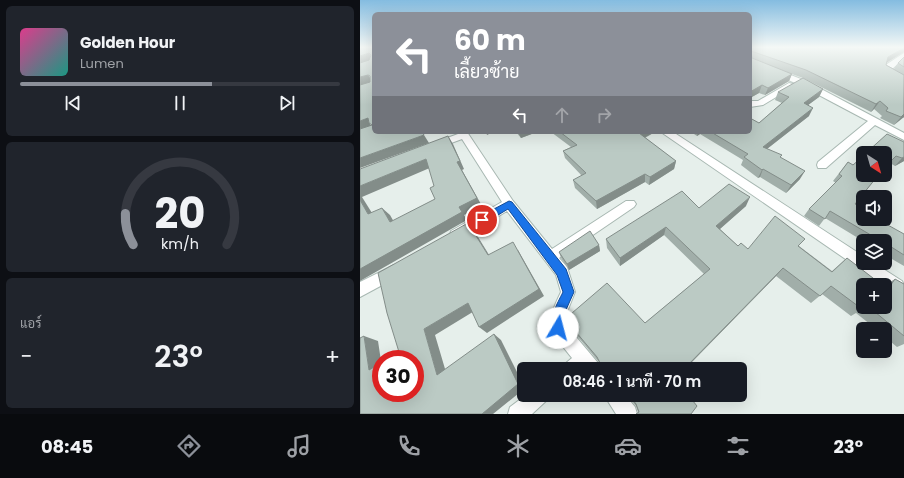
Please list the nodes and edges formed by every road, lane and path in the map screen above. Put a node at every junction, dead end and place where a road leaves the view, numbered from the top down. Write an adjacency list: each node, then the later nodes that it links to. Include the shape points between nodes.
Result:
1 (763, 66): 3 (street)
2 (889, 66): 4 (street, via 886,72)
3 (799, 81): 5 (street, via 760,103); 6 (street)
4 (904, 82)
5 (752, 104)
6 (874, 121): 10 (street); 12 (street)
7 (461, 134): 11 (street)
8 (464, 134): 13 (street)
9 (669, 134): 18 (street)
10 (904, 138)
11 (428, 148)
12 (822, 165)
13 (509, 204): 15 (street); 16 (street)
14 (630, 204): 16 (street)
15 (441, 243)
16 (550, 257): 20 (street, via 562,272 568,292 559,312 558,328)
17 (407, 263): 19 (street)
18 (898, 286)
19 (360, 290)
20 (580, 362)
21 (531, 402): 23 (street)
22 (619, 402): 24 (street)
23 (516, 414)
24 (628, 414)

